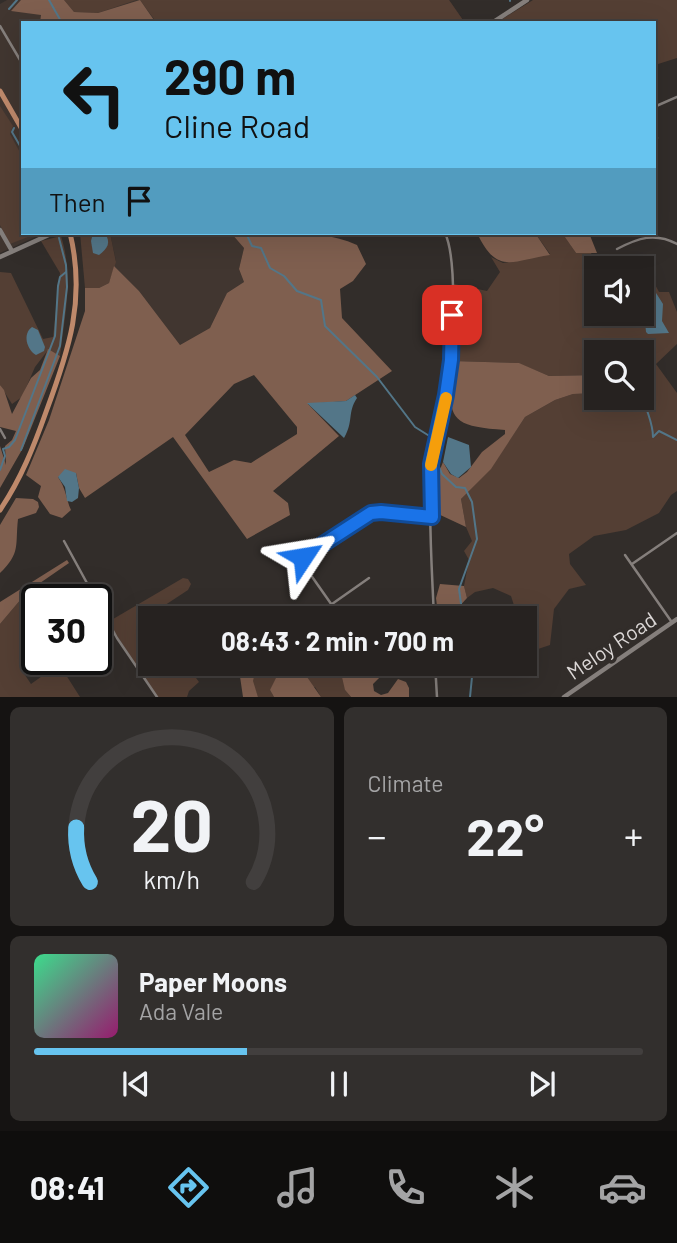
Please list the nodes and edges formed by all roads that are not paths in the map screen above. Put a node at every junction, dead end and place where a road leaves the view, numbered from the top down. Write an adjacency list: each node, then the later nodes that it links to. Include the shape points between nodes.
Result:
1 (527, 0): 2 (street)
2 (495, 21)
3 (0, 26): 4 (street)
4 (21, 62)
5 (0, 90): 8 (main road)
6 (677, 97): 7 (street)
7 (656, 106)
8 (21, 127)
9 (0, 230): 15 (street)
10 (48, 235): 15 (street)
11 (71, 235): 19 (main road, via 78,283 70,345 27,463)
12 (447, 235): 20 (street, via 452,254 451,360 431,464)
13 (677, 244): 14 (street, via 648,236)
14 (617, 249)
15 (12, 251): 16 (street)
16 (0, 257)
17 (0, 429): 18 (street)
18 (5, 438)
19 (0, 510)
20 (432, 517): 26 (street, via 368,514 302,557); 27 (street)
21 (677, 533): 24 (street)
22 (64, 541): 30 (street, via 117,638)
23 (625, 555): 24 (street)
24 (632, 564): 28 (street)
25 (369, 578): 26 (street)
26 (332, 604)
27 (434, 606)
28 (675, 621): 32 (street, Meloy Road)
29 (435, 676): 31 (street)
30 (157, 697)
31 (436, 697)
32 (564, 697)

